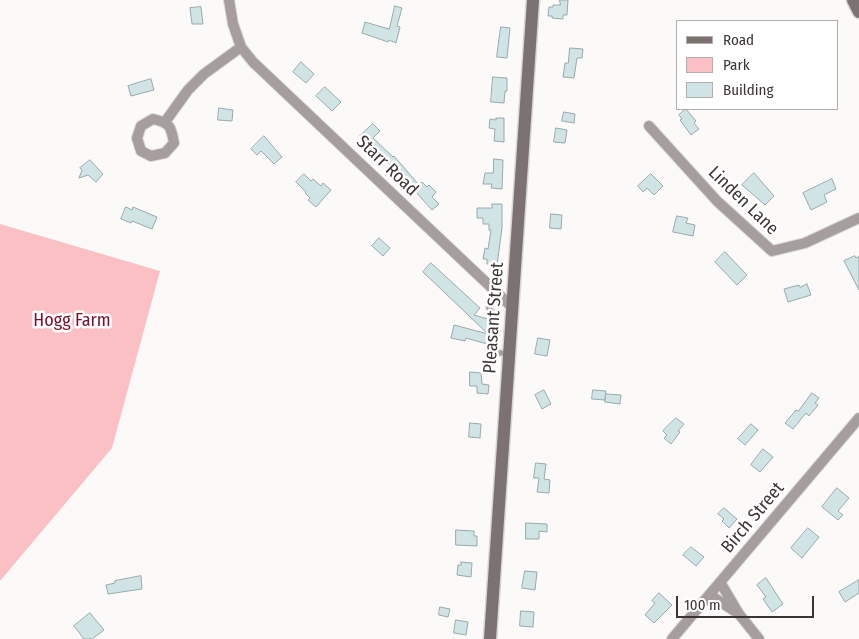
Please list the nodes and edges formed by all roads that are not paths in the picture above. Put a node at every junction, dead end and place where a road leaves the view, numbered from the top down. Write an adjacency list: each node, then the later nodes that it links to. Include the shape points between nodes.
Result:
1 (229, 0): 5 (street, Starr Road, via 233,24)
2 (533, 0): 10 (main road, Pleasant Street)
3 (853, 0): 4 (main road)
4 (859, 12)
5 (242, 47): 6 (street, via 204,74); 9 (street, Starr Road, via 253,62)
6 (165, 122)
7 (649, 126): 8 (street, Linden Lane, via 717,201 772,251 806,243)
8 (859, 218)
9 (496, 292): 10 (street, Starr Road); 11 (lane, via 489,308 497,322 495,352)
10 (512, 307): 11 (main road, Pleasant Street)
11 (509, 354): 16 (main road, Pleasant Street)
12 (859, 418): 13 (street, Birch Street)
13 (720, 582): 14 (street, Birch Street); 15 (street)
14 (710, 594): 15 (street); 17 (street, Birch Street)
15 (739, 614): 18 (street)
16 (490, 639)
17 (672, 639)
18 (759, 639)

